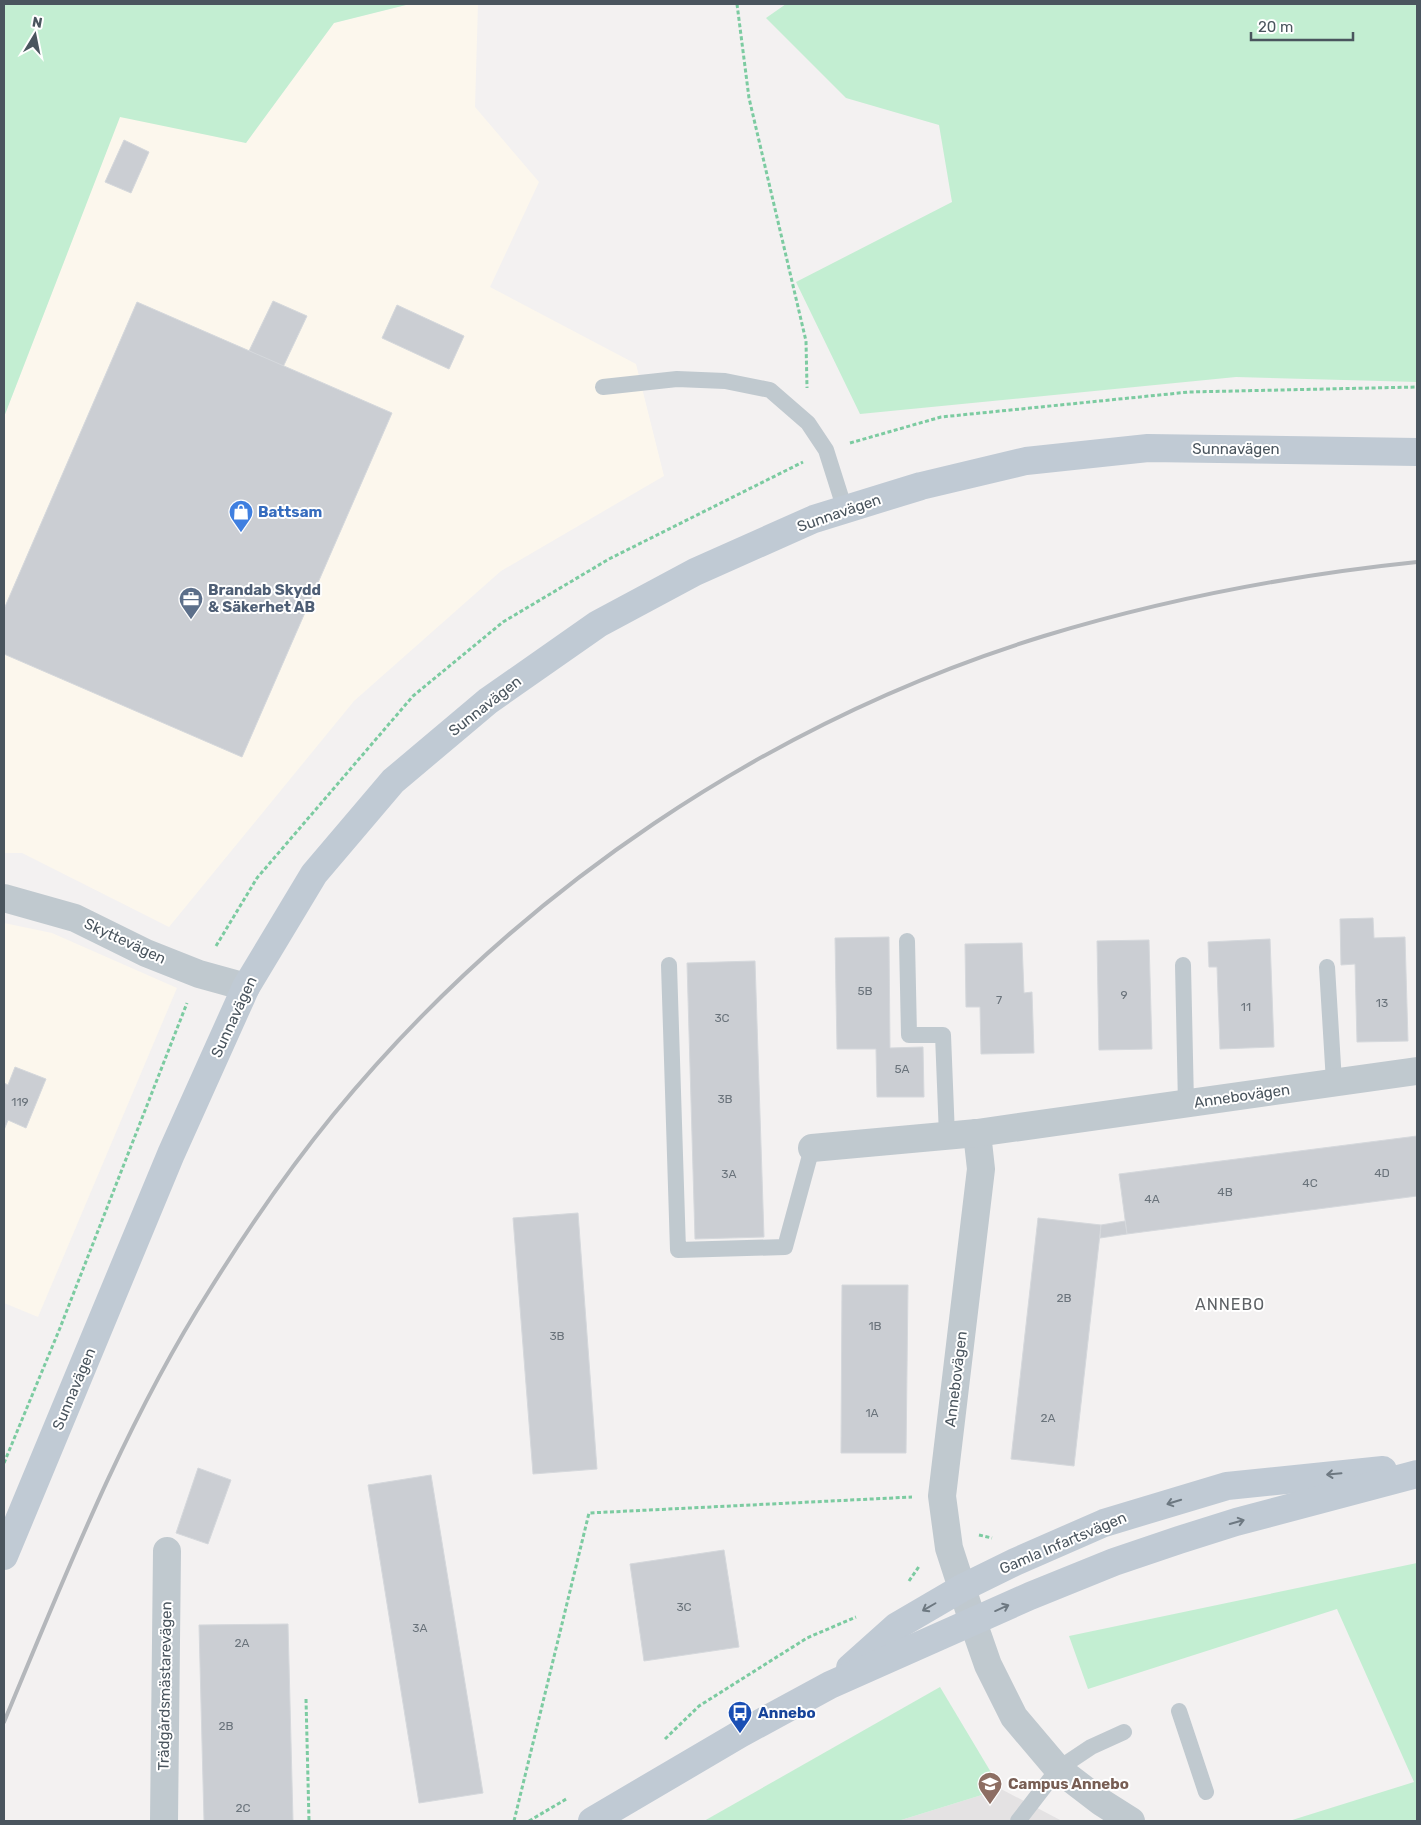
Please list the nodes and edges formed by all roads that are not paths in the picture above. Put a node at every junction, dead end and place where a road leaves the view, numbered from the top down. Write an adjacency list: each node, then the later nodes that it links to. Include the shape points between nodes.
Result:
1 (603, 387): 3 (lane, via 677,379 725,381 770,390 808,423 826,450)
2 (1417, 452): 3 (main road, Sunnavägen, via 1148,448 1026,461 920,486)
3 (845, 510): 9 (main road, Sunnavägen, via 814,519 694,572 598,624 488,701 393,781 320,867)
4 (4, 898): 9 (street, Skyttevägen, via 75,918 146,953 199,974)
5 (907, 941): 14 (lane, via 909,1035 943,1035)
6 (1183, 964): 12 (lane)
7 (669, 965): 15 (lane, via 678,1250 785,1247)
8 (1327, 967): 11 (lane)
9 (246, 987): 19 (main road, Sunnavägen, via 171,1154)
10 (1417, 1071): 11 (street, Annebovägen)
11 (1334, 1082): 12 (street, Annebovägen)
12 (1186, 1104): 13 (street, Annebovägen)
13 (977, 1134): 14 (street, Annebovägen); 20 (street, Annebovägen, via 981,1169 942,1496 949,1548)
14 (947, 1136): 15 (street, Annebovägen)
15 (812, 1148)
16 (1417, 1467): 20 (main road, Gamla Infartsvägen, one-way to 20, via 1227,1486 1104,1523)
17 (1417, 1474): 21 (main road, Gamla Infartsvägen, one-way to 17, via 1114,1562 1179,1540)
18 (167, 1551): 27 (street, Trädgårdsmästarevägen)
19 (4, 1556)
20 (962, 1588): 21 (street, Annebovägen); 22 (main road, Gamla Infartsvägen, one-way to 22, via 897,1626)
21 (973, 1622): 22 (main road, Gamla Infartsvägen); 25 (street, Annebovägen, via 988,1666 1014,1717)
22 (830, 1685): 28 (main road, Gamla Infartsvägen)
23 (1179, 1711): 26 (lane)
24 (1124, 1732): 25 (lane, via 1090,1747)
25 (1058, 1769): 29 (lane); 30 (street, Annebovägen)
26 (1206, 1792)
27 (164, 1821)
28 (592, 1821)
29 (1018, 1821)
30 (1131, 1821)

